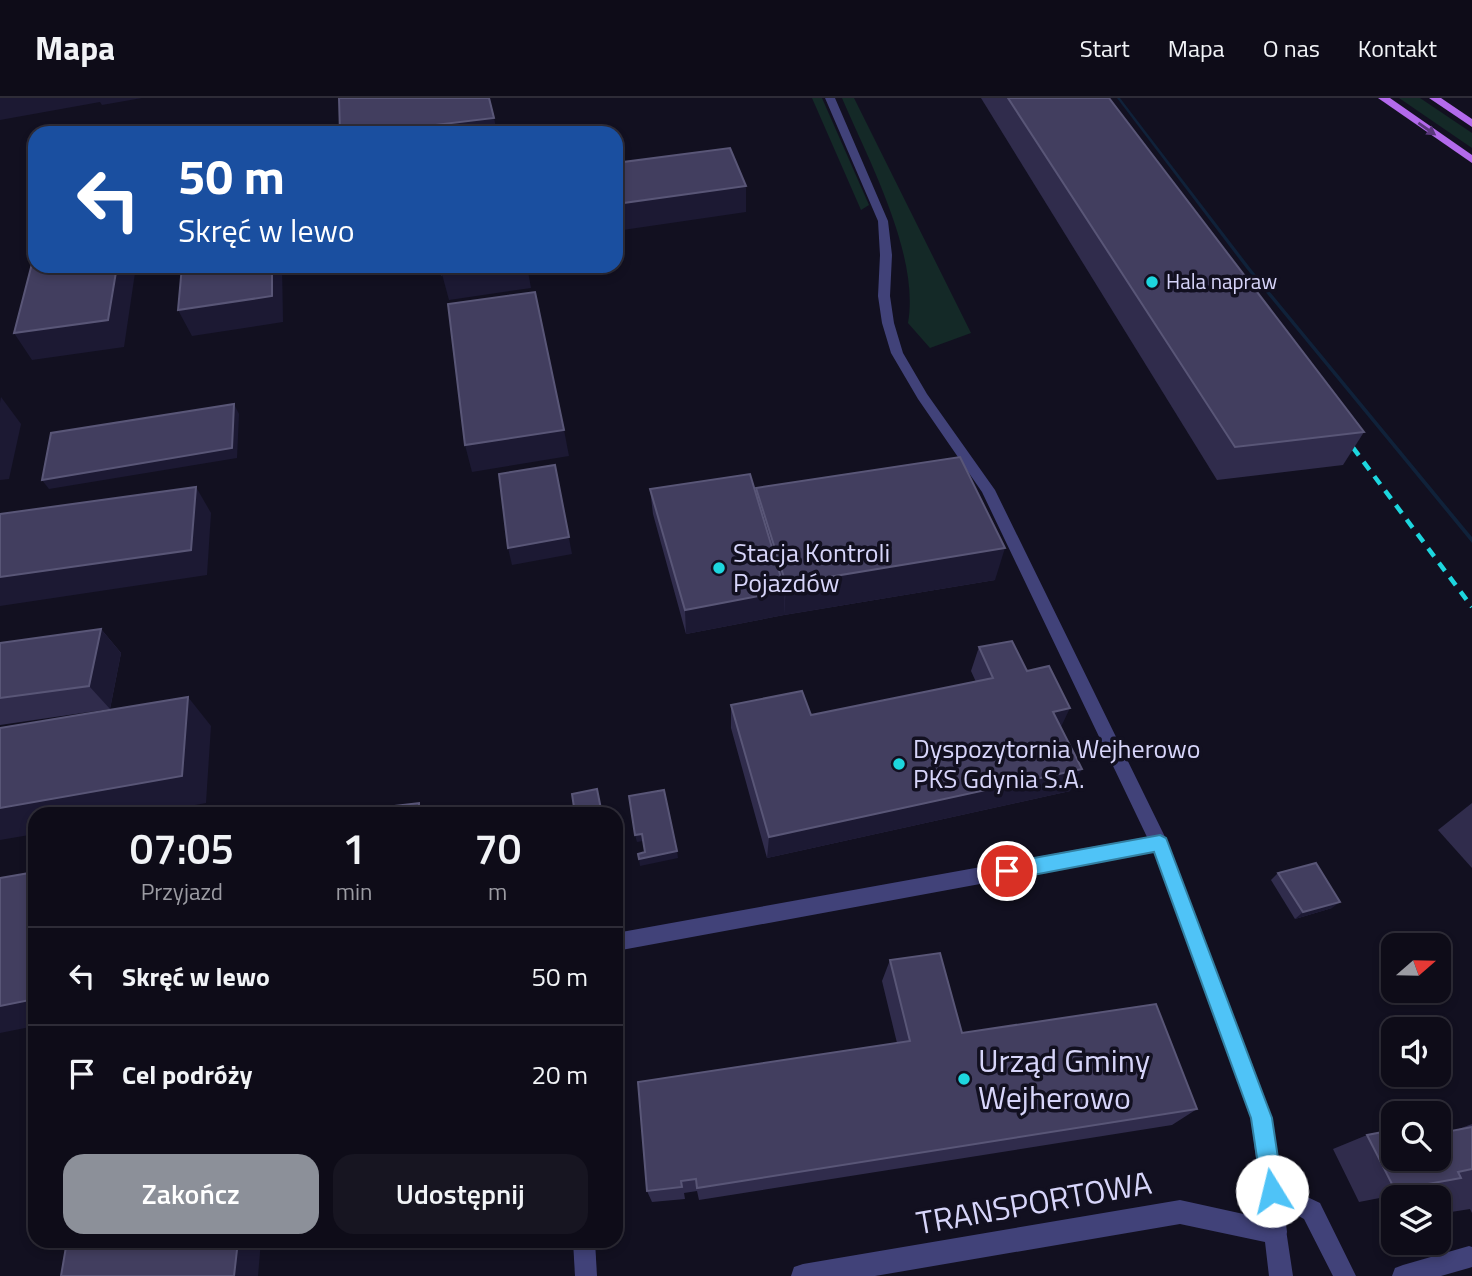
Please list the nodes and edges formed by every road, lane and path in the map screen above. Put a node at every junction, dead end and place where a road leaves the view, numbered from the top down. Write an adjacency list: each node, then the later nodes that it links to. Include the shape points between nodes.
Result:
1 (830, 98): 6 (lane, via 883,221 884,296 897,353 922,397 988,490)
2 (1383, 98): 5 (main road, one-way to 5)
3 (1434, 98): 4 (main road)
4 (1472, 124)
5 (1472, 160)
6 (1160, 843): 7 (lane); 8 (lane, via 1261,1118)
7 (623, 941)
8 (1272, 1191): 9 (lane); 15 (lane, via 1312,1211)
9 (1276, 1232): 13 (street, TRANSPORTOWA, via 1180,1212); 14 (street)
10 (584, 1248): 12 (lane)
11 (1469, 1257): 16 (lane)
12 (586, 1276)
13 (803, 1276)
14 (1281, 1276)
15 (1345, 1276)
16 (1403, 1276)

